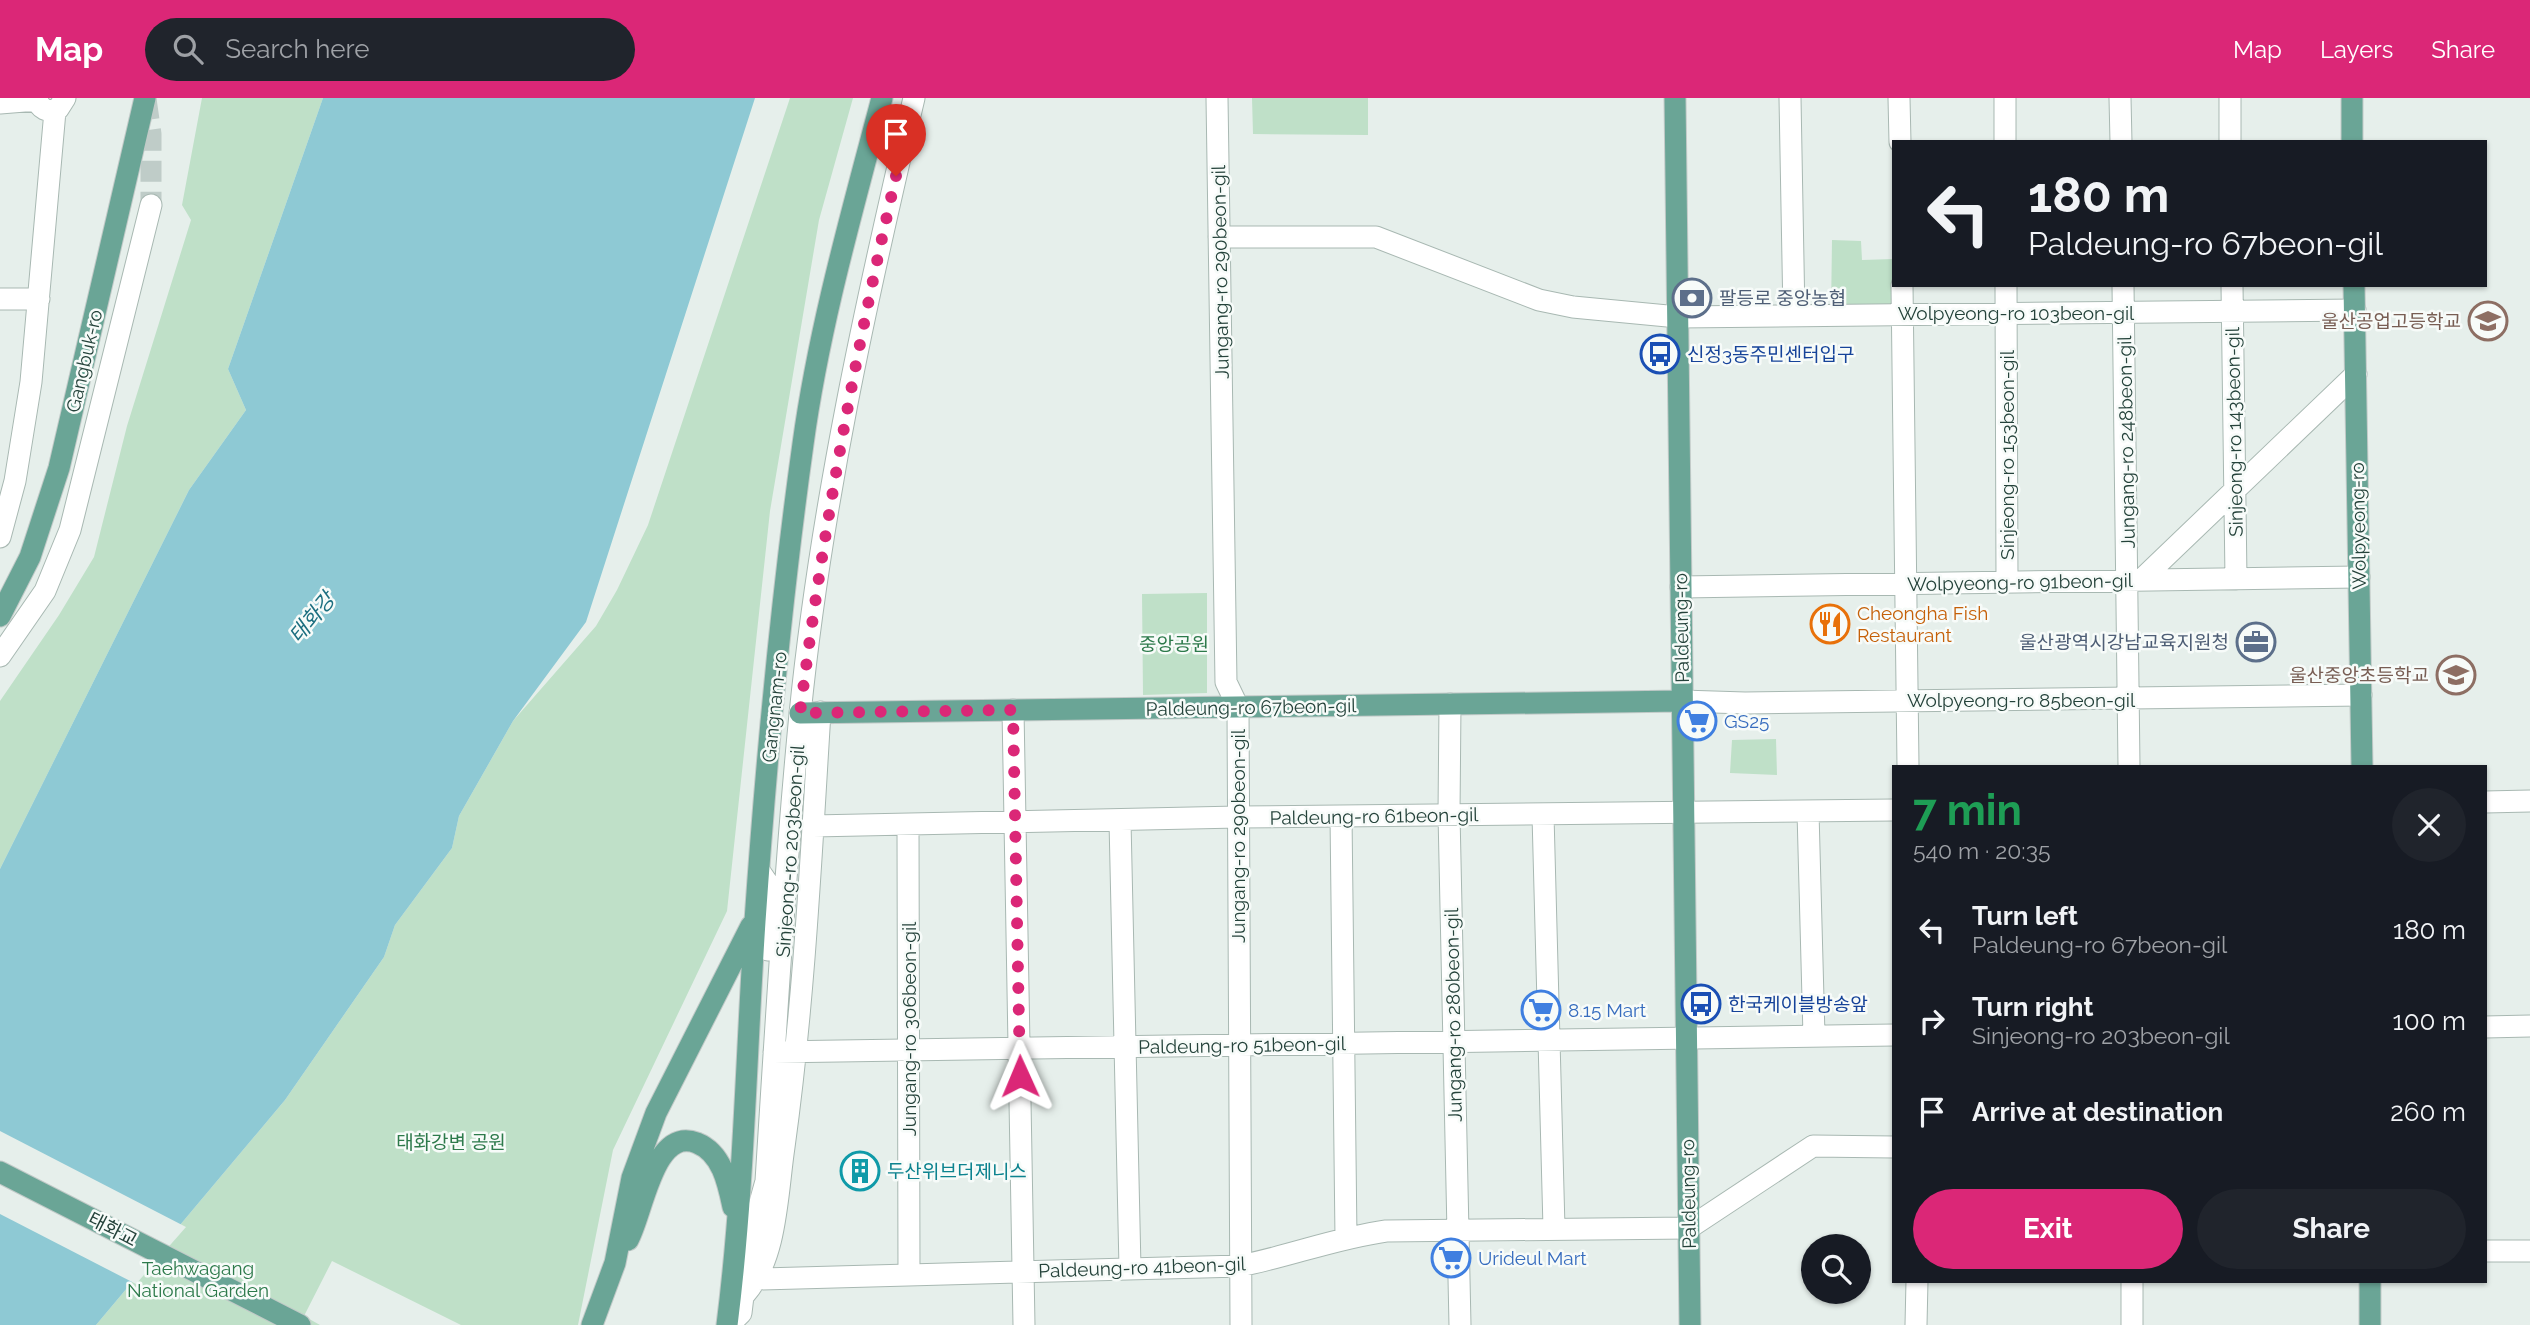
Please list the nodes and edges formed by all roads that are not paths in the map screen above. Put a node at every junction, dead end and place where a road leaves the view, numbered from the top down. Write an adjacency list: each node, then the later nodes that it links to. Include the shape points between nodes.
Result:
1 (145, 98): 46 (main road, Gangbuk-ro, via 59,468 30,557)
2 (881, 98): 72 (main road, Gangnam-ro, via 839,261 803,442)
3 (914, 98): 21 (street, Sinjeong-ro 203beon-gil)
4 (926, 98): 21 (street, via 906,187)
5 (1217, 98): 22 (street, Jungang-ro 290beon-gil)
6 (1675, 98): 36 (main road, Paldeung-ro)
7 (1790, 98): 35 (street)
8 (1899, 98): 15 (street)
9 (2005, 98): 16 (street)
10 (2120, 98): 17 (street)
11 (2230, 98): 18 (street)
12 (2351, 98): 19 (main road)
13 (49, 102): 14 (street); 29 (street)
14 (0, 103)
15 (1900, 140)
16 (2005, 140)
17 (2121, 140)
18 (2230, 140)
19 (2352, 140)
20 (151, 205): 47 (street, via 71,530 45,591)
21 (884, 228): 55 (street, Sinjeong-ro 203beon-gil, via 832,484)
22 (1219, 237): 36 (street, Wolpyeong-ro 103beon-gil, via 1376,237 1539,300); 53 (street, Jungang-ro 290beon-gil, via 1226,682)
23 (1902, 287): 34 (street)
24 (2006, 287): 33 (street, Sinjeong-ro 153beon-gil)
25 (2123, 287): 31 (street, Jungang-ro 248beon-gil)
26 (2232, 287): 32 (street, Sinjeong-ro 143beon-gil)
27 (2354, 287): 30 (main road, Wolpyeong-ro)
28 (0, 299): 29 (street)
29 (39, 299): 39 (street, via 17,468)
30 (2355, 310): 32 (street, Wolpyeong-ro 103beon-gil); 37 (main road, Wolpyeong-ro)
31 (2124, 312): 32 (street, Wolpyeong-ro 103beon-gil); 33 (street, Wolpyeong-ro 103beon-gil); 42 (street, Jungang-ro 248beon-gil)
32 (2232, 312): 38 (street, Sinjeong-ro 143beon-gil)
33 (2006, 313): 34 (street, Wolpyeong-ro 103beon-gil); 43 (street, Sinjeong-ro 153beon-gil)
34 (1902, 314): 35 (street, Wolpyeong-ro 103beon-gil); 44 (street)
35 (1794, 316): 36 (street, Wolpyeong-ro 103beon-gil)
36 (1678, 317): 45 (main road, Paldeung-ro)
37 (2356, 374): 38 (street); 40 (main road, Wolpyeong-ro)
38 (2235, 493): 41 (street, Sinjeong-ro 143beon-gil); 42 (street)
39 (0, 537)
40 (2359, 577): 41 (street, Wolpyeong-ro 91beon-gil); 48 (main road, Wolpyeong-ro)
41 (2236, 579): 42 (street, Wolpyeong-ro 91beon-gil)
42 (2135, 580): 43 (street, Wolpyeong-ro 91beon-gil); 49 (street, Jungang-ro 248beon-gil)
43 (2007, 582): 44 (street, Wolpyeong-ro 91beon-gil)
44 (1905, 583): 45 (street, Wolpyeong-ro 91beon-gil); 51 (street)
45 (1681, 587): 50 (main road, Paldeung-ro)
46 (0, 616)
47 (0, 656)
48 (2361, 695): 49 (street, Wolpyeong-ro 85beon-gil); 58 (main road, Wolpyeong-ro)
49 (2129, 699): 51 (street, Wolpyeong-ro 85beon-gil); 57 (street, Jungang-ro 248beon-gil)
50 (1682, 701): 51 (street, Wolpyeong-ro 85beon-gil); 52 (main road, Paldeung-ro 67beon-gil); 64 (main road, Paldeung-ro)
51 (1907, 701): 56 (street)
52 (1450, 704): 53 (main road, Paldeung-ro 67beon-gil); 63 (street, Jungang-ro 280beon-gil)
53 (1238, 707): 54 (main road, Paldeung-ro 67beon-gil); 67 (street, Jungang-ro 290beon-gil)
54 (1013, 710): 55 (main road, Paldeung-ro 67beon-gil); 69 (street)
55 (810, 713): 71 (street); 86 (street, Sinjeong-ro 203beon-gil)
56 (1908, 765)
57 (2129, 765)
58 (2362, 765)
59 (2530, 801): 60 (street)
60 (2487, 802)
61 (1892, 810): 62 (street, Paldeung-ro 61beon-gil)
62 (1808, 812): 64 (street, Paldeung-ro 61beon-gil); 77 (street)
63 (1449, 814): 65 (street, Paldeung-ro 61beon-gil); 66 (street, Paldeung-ro 61beon-gil); 80 (street, Jungang-ro 280beon-gil)
64 (1684, 814): 65 (street, Paldeung-ro 61beon-gil); 78 (main road, Paldeung-ro)
65 (1543, 815): 79 (street)
66 (1341, 816): 67 (street, Paldeung-ro 61beon-gil); 81 (street)
67 (1238, 817): 68 (street, Paldeung-ro 61beon-gil); 82 (street, Jungang-ro 290beon-gil)
68 (1120, 821): 69 (street, Paldeung-ro 61beon-gil); 83 (street)
69 (1015, 824): 70 (street, Paldeung-ro 61beon-gil); 84 (street)
70 (908, 825): 71 (street, Paldeung-ro 61beon-gil); 85 (street, Jungang-ro 306beon-gil)
71 (813, 826): 87 (street)
72 (760, 872): 73 (main road, Gangnam-ro); 93 (street, via 771,888)
73 (755, 918): 93 (main road, Gangnam-ro); 97 (main road, via 656,1113 632,1178)
74 (2530, 1026): 75 (street)
75 (2487, 1027)
76 (1892, 1035): 77 (street, Paldeung-ro 51beon-gil)
77 (1814, 1036): 78 (street, Paldeung-ro 51beon-gil)
78 (1686, 1038): 79 (street, Paldeung-ro 51beon-gil); 91 (main road, Paldeung-ro)
79 (1549, 1041): 80 (street, Paldeung-ro 51beon-gil); 90 (street)
80 (1453, 1042): 81 (street, Paldeung-ro 51beon-gil); 92 (street, Jungang-ro 280beon-gil)
81 (1346, 1044): 82 (street, Paldeung-ro 51beon-gil); 94 (street)
82 (1239, 1045): 83 (street, Paldeung-ro 51beon-gil); 98 (street, Jungang-ro 290beon-gil)
83 (1124, 1047): 84 (street, Paldeung-ro 51beon-gil); 99 (street)
84 (1019, 1049): 85 (street, Paldeung-ro 51beon-gil); 100 (street)
85 (910, 1050): 87 (street, Paldeung-ro 51beon-gil); 101 (street, Jungang-ro 306beon-gil)
86 (774, 1052): 87 (street, Paldeung-ro 51beon-gil); 93 (street, Sinjeong-ro 203beon-gil, via 766,1181)
87 (797, 1052): 105 (street, via 774,1221)
88 (1892, 1147): 91 (street, via 1813,1146)
89 (0, 1172): 106 (main road, 태화교)
90 (1554, 1228): 91 (street, Paldeung-ro 41beon-gil); 92 (street, Paldeung-ro 41beon-gil)
91 (1689, 1228): 112 (main road, Paldeung-ro)
92 (1458, 1229): 94 (street, Paldeung-ro 41beon-gil, via 1386,1231); 111 (street, Jungang-ro 280beon-gil)
93 (745, 1233): 97 (main road, via 717,1160 707,1148 679,1142 656,1162 640,1215); 105 (street); 108 (main road, Gangnam-ro)
94 (1346, 1238): 98 (street, Paldeung-ro 41beon-gil)
95 (2487, 1251): 96 (street)
96 (2530, 1251)
97 (615, 1263): 107 (main road)
98 (1240, 1266): 99 (street, Paldeung-ro 41beon-gil); 110 (street, Jungang-ro 290beon-gil)
99 (1130, 1268): 100 (street, Paldeung-ro 41beon-gil)
100 (1023, 1272): 101 (street, Paldeung-ro 41beon-gil); 109 (street)
101 (909, 1275): 105 (street, Paldeung-ro 41beon-gil)
102 (1917, 1283): 113 (street)
103 (2132, 1283): 114 (street)
104 (2370, 1283): 115 (main road)
105 (752, 1286): 108 (street, via 741,1313)
106 (300, 1325)
107 (592, 1325)
108 (728, 1325)
109 (1024, 1325)
110 (1241, 1325)
111 (1460, 1325)
112 (1690, 1325)
113 (1916, 1325)
114 (2132, 1325)
115 (2370, 1325)

